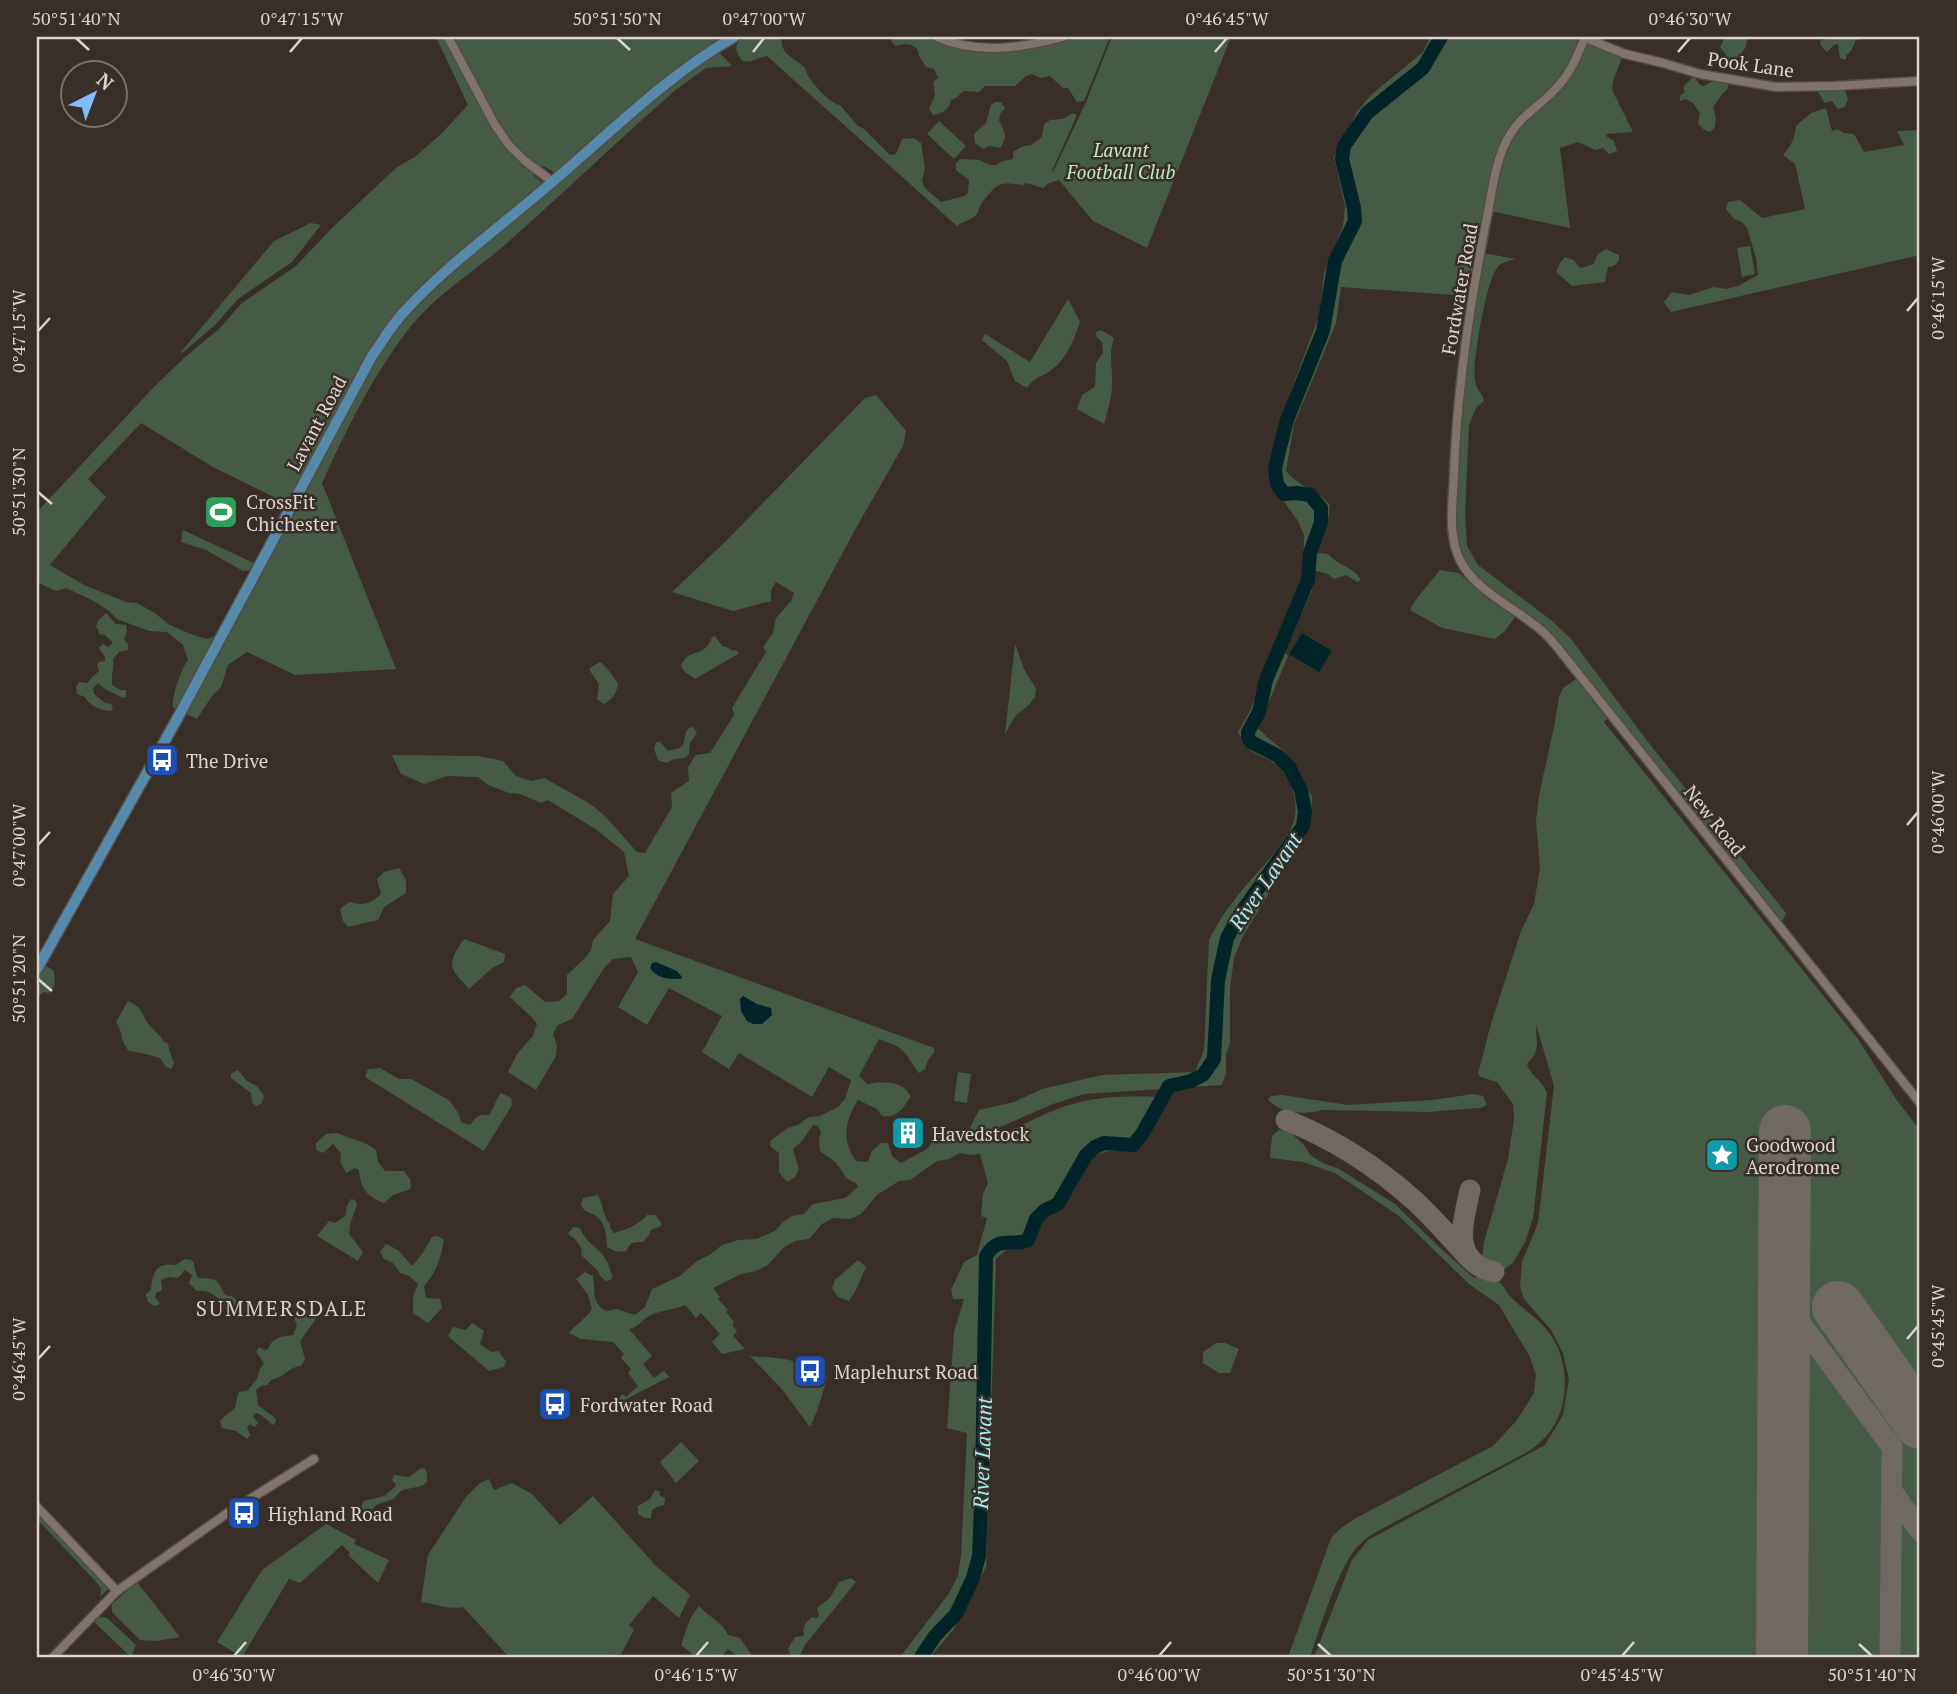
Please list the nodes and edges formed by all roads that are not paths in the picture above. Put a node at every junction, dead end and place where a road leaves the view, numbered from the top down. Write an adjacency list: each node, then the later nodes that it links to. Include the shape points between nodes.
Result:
1 (447, 37): 7 (street, via 509,145)
2 (734, 37): 7 (main road, Lavant Road, via 672,80)
3 (937, 37): 4 (street, via 950,43 1004,49)
4 (1063, 37)
5 (1584, 37): 6 (street, Pook Lane, via 1625,54 1700,74 1776,87); 8 (street, Fordwater Road, via 1559,86 1512,129 1494,172 1457,409 1451,523 1454,546)
6 (1920, 81)
7 (553, 182): 9 (main road, Lavant Road, via 419,296 372,356)
8 (1468, 574): 10 (street, New Road, via 1543,631)
9 (37, 969)
10 (1920, 1102)
11 (314, 1459): 13 (street)
12 (37, 1507): 13 (street)
13 (117, 1591): 14 (street)
14 (53, 1657)

